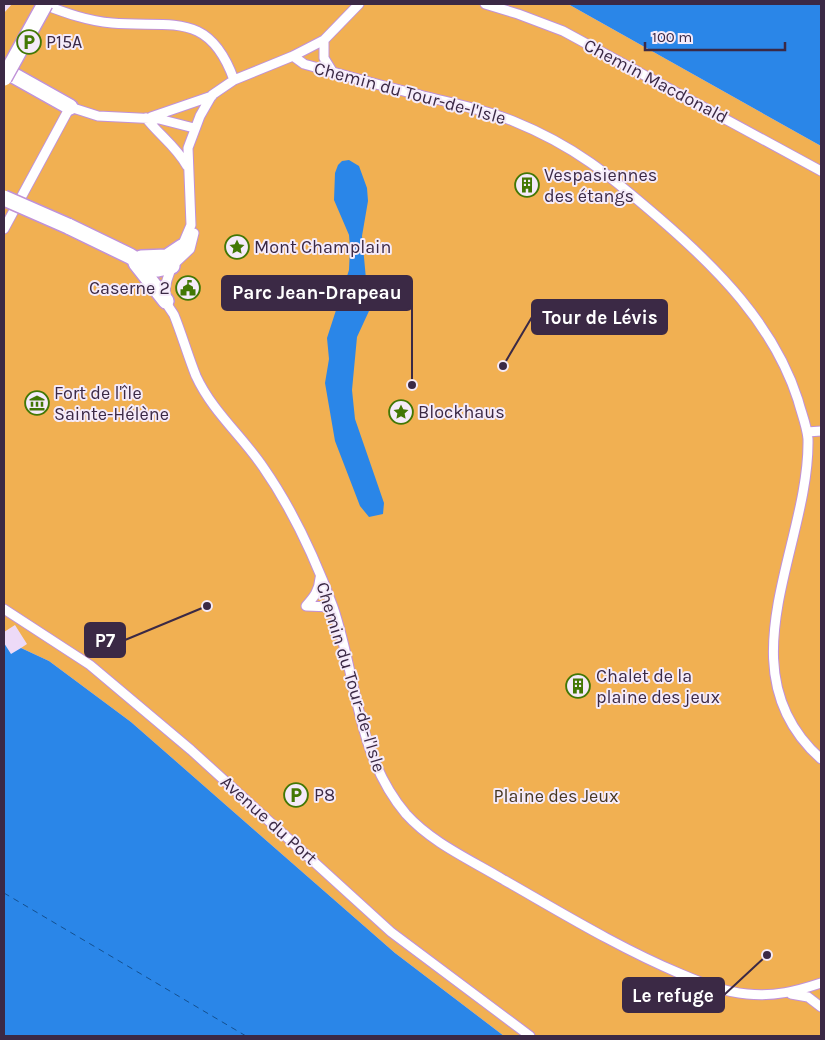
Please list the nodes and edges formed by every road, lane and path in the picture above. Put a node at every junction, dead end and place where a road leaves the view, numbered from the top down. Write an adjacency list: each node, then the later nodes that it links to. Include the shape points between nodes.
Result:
1 (44, 4): 8 (main road, bridge); 9 (street, via 67,14 98,21 190,27 218,47)
2 (359, 4): 4 (street)
3 (485, 4): 15 (street, Chemin Macdonald, via 562,31)
4 (324, 40): 5 (street); 7 (street, via 324,58)
5 (293, 56): 7 (street, Chemin du Tour-de-l'Isle, via 304,64); 9 (street, Chemin du Tour-de-l'Isle)
6 (4, 70): 11 (main road)
7 (332, 71): 24 (street, Chemin du Tour-de-l'Isle, via 510,120 553,139 592,162 703,256 746,305 785,368)
8 (4, 78)
9 (234, 80): 10 (street, Chemin du Tour-de-l'Isle)
10 (212, 95): 12 (street); 13 (street, Chemin du Tour-de-l'Isle)
11 (70, 107): 12 (street, via 98,116); 18 (street)
12 (146, 118): 13 (street); 14 (street, via 174,147)
13 (194, 128): 14 (street, Chemin du Tour-de-l'Isle, via 188,148)
14 (188, 168): 17 (street, Chemin du Tour-de-l'Isle)
15 (821, 170)
16 (4, 198): 20 (main road, bridge)
17 (191, 225): 19 (street, Chemin du Tour-de-l'Isle); 21 (street, via 194,233 190,249)
18 (4, 229)
19 (182, 247): 20 (main road, via 168,257 148,259); 21 (street, Chemin du Tour-de-l'Isle)
20 (130, 256): 21 (main road, via 149,268); 22 (main road)
21 (172, 266): 22 (street, Chemin du Tour-de-l'Isle, via 166,280)
22 (166, 301): 25 (street, Chemin du Tour-de-l'Isle, via 198,381 278,490)
23 (821, 431): 24 (street)
24 (807, 432): 28 (street, Chemin du Tour-de-l'Isle, via 804,481 781,587 773,659 784,710 794,730)
25 (320, 575): 26 (street, Chemin du Tour-de-l'Isle); 26 (street, via 315,597 306,606)
26 (332, 607): 30 (street, Chemin du Tour-de-l'Isle, via 360,718 377,770 389,791 416,824 514,886 652,962 729,991)
27 (4, 609): 32 (street, Avenue du Port, via 90,665 191,750 391,932)
28 (821, 759)
29 (821, 983): 30 (street, Chemin du Tour-de-l'Isle)
30 (788, 994): 31 (street, Chemin du Tour-de-l'Isle, via 808,997)
31 (821, 1007)
32 (530, 1036)

